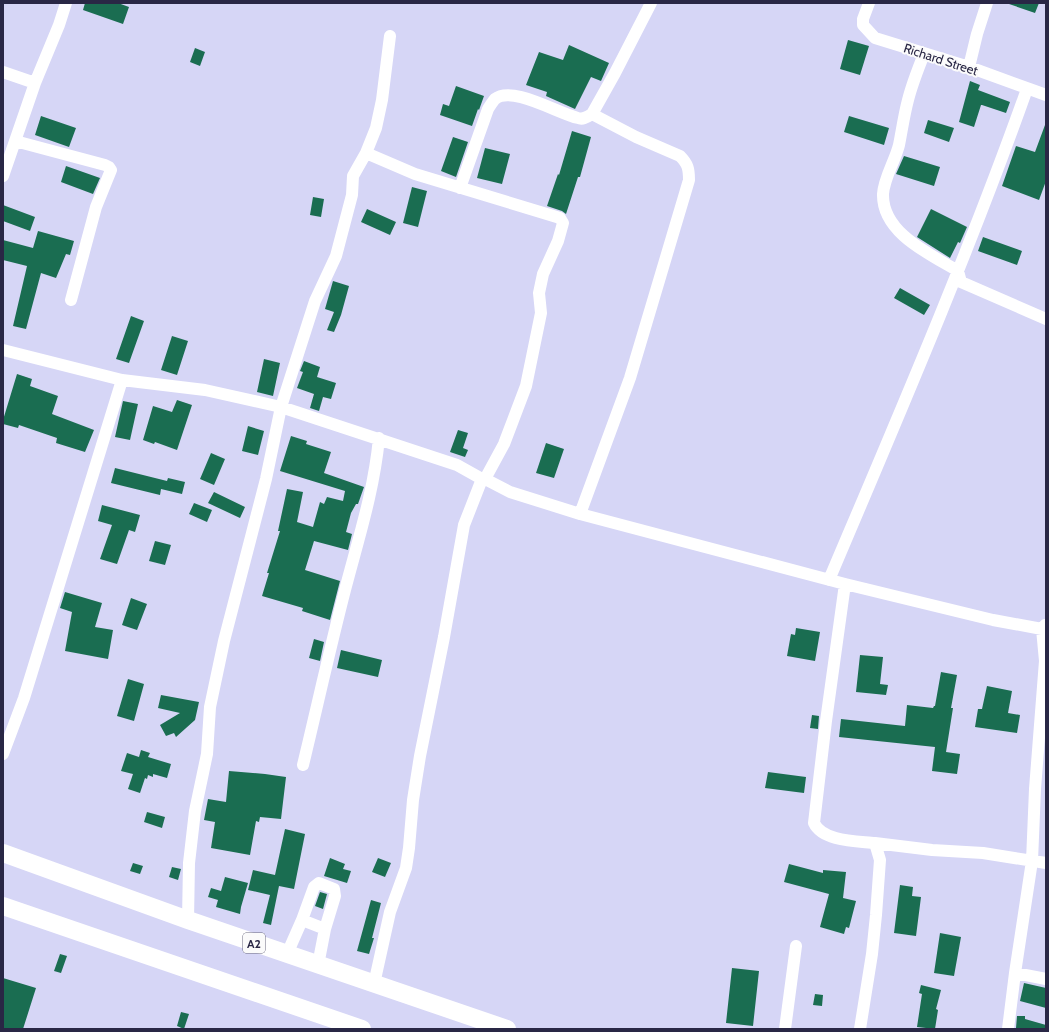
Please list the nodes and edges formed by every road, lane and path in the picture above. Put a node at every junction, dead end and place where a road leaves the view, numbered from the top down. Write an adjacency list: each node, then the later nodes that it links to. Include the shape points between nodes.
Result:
1 (66, 3): 9 (street, via 60,25)
2 (651, 3): 12 (street)
3 (869, 3): 6 (street, Richard Street, via 863,19 866,30 876,38)
4 (987, 3): 7 (street)
5 (390, 36): 14 (street, via 382,100 376,128)
6 (924, 54): 7 (street, Richard Street); 17 (street, via 911,88 898,146 883,193 884,206 898,230 913,244)
7 (969, 67): 10 (street, Richard Street)
8 (3, 72): 9 (street)
9 (35, 83): 13 (street)
10 (1026, 89): 11 (street, Richard Street); 17 (street)
11 (1046, 95)
12 (592, 114): 16 (street, via 578,119 510,94 495,99 488,109); 25 (street, via 680,156 690,169 689,180 630,378)
13 (15, 141): 15 (street); 18 (street, via 105,164 111,170 96,207)
14 (366, 153): 16 (street, via 415,174); 22 (street, via 353,176 352,195 336,256 316,301)
15 (3, 176)
16 (460, 188): 24 (street, via 560,218 563,223 543,274 539,293 541,313 526,386 504,444)
17 (958, 271): 19 (street, via 961,282); 26 (street)
18 (71, 300)
19 (1046, 319)
20 (3, 350): 21 (street)
21 (122, 380): 22 (street, via 205,390); 30 (street, via 24,698)
22 (281, 407): 23 (street); 37 (street, via 210,707 207,754 195,811 189,863)
23 (379, 438): 24 (street, via 458,465); 31 (street, via 364,524 345,590)
24 (484, 479): 25 (street, via 510,492); 45 (street, via 464,524 420,756 406,868 390,912)
25 (580, 514): 26 (street)
26 (830, 580): 27 (street)
27 (845, 584): 28 (street, via 993,620); 32 (street, via 814,823 824,834 835,838)
28 (1045, 628): 29 (street)
29 (1046, 661): 34 (street)
30 (3, 754)
31 (303, 765)
32 (875, 843): 34 (street, via 983,853); 49 (street, via 880,860 876,915)
33 (3, 853): 37 (highway, A2)
34 (1032, 861): 35 (street); 43 (street)
35 (1046, 863)
36 (3, 906): 46 (highway)
37 (188, 920): 41 (highway, A2)
38 (302, 920): 39 (street); 39 (street, via 314,887 319,883 330,887 334,889 334,896); 41 (street)
39 (325, 929): 42 (street)
40 (796, 946): 48 (street)
41 (287, 954): 42 (highway, A2)
42 (318, 965): 45 (highway, A2)
43 (1015, 973): 44 (street); 50 (street)
44 (1046, 979)
45 (374, 984): 47 (highway, A2)
46 (362, 1029)
47 (506, 1029)
48 (785, 1029)
49 (860, 1029)
50 (1008, 1029)

